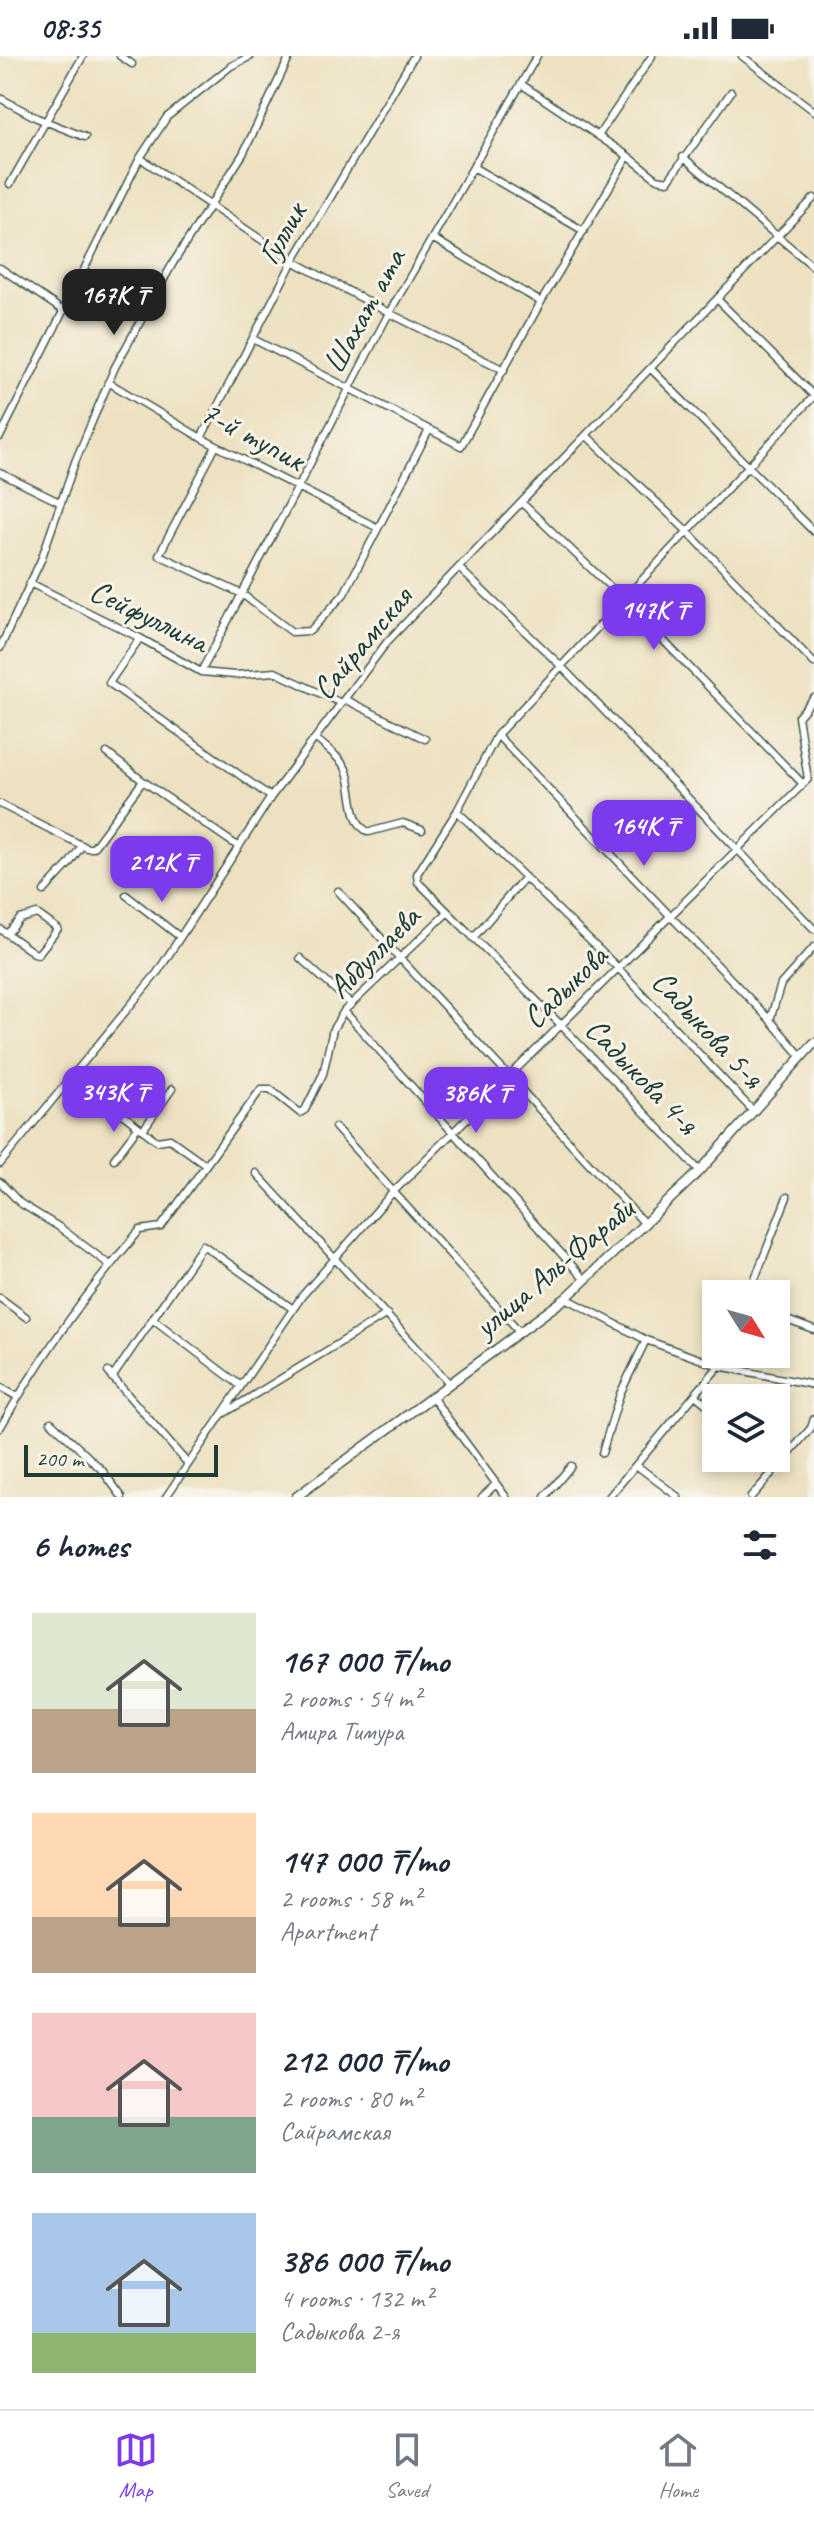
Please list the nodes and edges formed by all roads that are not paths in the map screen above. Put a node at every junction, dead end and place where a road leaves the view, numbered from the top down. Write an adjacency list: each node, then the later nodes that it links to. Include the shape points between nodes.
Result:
1 (83, 56): 14 (street)
2 (120, 56): 9 (street)
3 (251, 56): 19 (street, via 167,117)
4 (414, 56): 27 (street, Гуллик)
5 (537, 56): 10 (street, Шахат ата)
6 (652, 56): 15 (street)
7 (742, 56): 13 (street)
8 (286, 58): 23 (street, via 243,154)
9 (132, 64)
10 (521, 84): 15 (street); 20 (street, Шахат ата)
11 (731, 92): 18 (street)
12 (0, 98): 14 (street)
13 (814, 111)
14 (46, 121): 16 (street); 21 (street)
15 (598, 136): 17 (street)
16 (85, 137)
17 (628, 156): 18 (street, via 657,179 668,181); 24 (street)
18 (683, 157): 25 (street)
19 (140, 158): 23 (street); 32 (street)
20 (473, 167): 24 (street); 26 (street, Шахат ата)
21 (10, 184)
22 (814, 198): 25 (street, Сайрамская)
23 (209, 206): 27 (street); 37 (street)
24 (584, 231): 31 (street)
25 (779, 236): 28 (street); 30 (street, Сайрамская)
26 (432, 238): 31 (street); 33 (street, Шахат ата)
27 (293, 261): 33 (street); 34 (street, Гуллик)
28 (814, 267)
29 (0, 268): 32 (street)
30 (718, 300): 35 (street, Сайрамская); 39 (street)
31 (541, 302): 36 (street)
32 (62, 310): 42 (street)
33 (389, 313): 36 (street); 38 (street, Шахат ата)
34 (253, 339): 38 (street); 43 (street, Гуллик)
35 (651, 369): 41 (street, Сайрамская); 45 (street)
36 (504, 370): 40 (street, via 461,446)
37 (108, 382): 43 (street, 7-й тупик); 48 (street)
38 (349, 388): 40 (street); 47 (street, Шахат ата)
39 (814, 396): 45 (street, Абдуллаева)
40 (429, 430): 50 (street)
41 (587, 436): 49 (street, Сайрамская); 51 (street)
42 (0, 437)
43 (201, 438): 44 (street, 7-й тупик)
44 (216, 446): 47 (street, 7-й тупик); 55 (street, via 159,555)
45 (749, 466): 51 (street, Абдуллаева); 52 (street)
46 (0, 473): 48 (street)
47 (298, 487): 50 (street, 7-й тупик); 55 (street, Шахат ата)
48 (61, 503): 54 (street)
49 (522, 503): 53 (street, Сайрамская); 56 (street)
50 (378, 528): 55 (street, via 344,594 310,631 292,632)
51 (688, 532): 56 (street, Абдуллаева); 59 (street)
52 (814, 532)
53 (459, 568): 60 (street); 63 (street, Сайрамская, via 387,642)
54 (30, 583): 57 (street, Сейфуллина); 58 (street)
55 (242, 594): 61 (street, Шахат ата)
56 (623, 599): 60 (street, Абдуллаева); 69 (street)
57 (140, 638): 61 (street, Сейфуллина); 70 (street, via 109,683)
58 (0, 648)
59 (814, 663)
60 (560, 665): 64 (street, Абдуллаева); 76 (street)
61 (201, 672): 63 (street, Сейфуллина, via 275,672)
62 (814, 698): 69 (street, via 798,717 808,779)
63 (342, 701): 65 (street, Сайрамская); 66 (street, Сейфуллина)
64 (497, 735): 72 (street, Абдуллаева); 82 (street)
65 (315, 738): 70 (street, Сайрамская); 73 (street, via 346,769 358,822 365,831 403,823)
66 (425, 739)
67 (107, 753): 68 (street)
68 (143, 781): 74 (street, via 97,845); 75 (street)
69 (803, 784): 76 (street, Садыкова)
70 (271, 797): 75 (street, Сайрамская)
71 (0, 804): 74 (street)
72 (457, 811): 77 (street, Садыкова 5-я); 81 (street, Абдуллаева, via 417,874 418,882)
73 (422, 830)
74 (82, 845): 78 (street)
75 (239, 847): 86 (street, Сайрамская)
76 (737, 850): 82 (street, Садыкова); 84 (street)
77 (525, 877): 87 (street); 91 (street, Садыкова 5-я)
78 (44, 891)
79 (338, 891): 90 (street)
80 (126, 895): 86 (street)
81 (448, 912): 87 (street, Садыкова 4-я); 90 (street, Абдуллаева)
82 (670, 917): 91 (street, Садыкова); 94 (street)
83 (0, 929): 85 (street)
84 (814, 929)
85 (7, 934): 85 (street, via 38,954 58,929 37,914 20,919)
86 (180, 937): 98 (street, Сайрамская)
87 (473, 938): 95 (street, Садыкова 4-я)
88 (814, 947): 94 (street, via 781,984)
89 (300, 958): 92 (street)
90 (401, 958): 92 (street, Абдуллаева); 99 (street)
91 (619, 969): 95 (street, Садыкова); 101 (street, Садыкова 5-я)
92 (351, 1004): 93 (street, Абдуллаева)
93 (344, 1011): 104 (street); 107 (street, Абдуллаева, via 305,1110 300,1113 270,1089 261,1089)
94 (770, 1020): 97 (street)
95 (561, 1025): 99 (street, Садыкова); 108 (street, Садыкова 4-я)
96 (814, 1043): 97 (main road, улица Аль-Фараби)
97 (802, 1057): 101 (main road, улица Аль-Фараби)
98 (73, 1076): 103 (street); 106 (street, Сайрамская)
99 (509, 1077): 104 (street, Садыкова); 113 (street)
100 (172, 1089): 103 (street)
101 (754, 1112): 108 (main road, улица Аль-Фараби)
102 (335, 1127): 111 (street)
103 (141, 1128): 105 (street); 107 (street, via 157,1141 170,1139)
104 (453, 1132): 111 (street, Садыкова); 116 (street)
105 (114, 1159)
106 (0, 1164)
107 (205, 1164): 115 (street, Абдуллаева, via 161,1227 140,1230)
108 (700, 1171): 113 (main road, улица Аль-Фараби)
109 (256, 1173): 114 (street)
110 (0, 1182): 115 (street, via 20,1203)
111 (393, 1192): 114 (street, Садыкова); 126 (street)
112 (787, 1197): 117 (street)
113 (645, 1224): 116 (main road, улица Аль-Фараби)
114 (336, 1257): 120 (street, Садыкова); 121 (street)
115 (110, 1265): 136 (street, Абдуллаева)
116 (585, 1280): 119 (main road, улица Аль-Фараби)
117 (754, 1280)
118 (0, 1298): 122 (street)
119 (566, 1298): 126 (main road, улица Аль-Фараби); 127 (street)
120 (293, 1309): 123 (street, via 203,1245); 133 (street, Садыкова)
121 (387, 1314): 131 (street); 139 (street)
122 (26, 1317)
123 (153, 1319): 133 (street); 145 (street, via 110,1375)
124 (790, 1321): 125 (street)
125 (814, 1330)
126 (520, 1332): 131 (main road, улица Аль-Фараби)
127 (646, 1340): 128 (street); 144 (street, via 620,1394)
128 (702, 1360)
129 (717, 1368): 135 (street)
130 (729, 1368): 132 (street)
131 (450, 1384): 137 (main road, улица Аль-Фараби)
132 (814, 1385)
133 (241, 1386): 139 (street, Садыкова)
134 (0, 1387): 136 (street)
135 (695, 1395): 138 (street); 146 (street)
136 (18, 1397): 142 (street, Абдуллаева)
137 (432, 1397): 149 (street); 152 (main road, улица Аль-Фараби)
138 (702, 1401)
139 (221, 1415): 145 (street, Садыкова)
140 (814, 1419): 143 (street)
141 (51, 1422): 150 (street, via 102,1470)
142 (0, 1428)
143 (790, 1452)
144 (602, 1453)
145 (188, 1464): 151 (street, Садыкова)
146 (636, 1465): 156 (street); 157 (street)
147 (571, 1466): 155 (street)
148 (773, 1472): 158 (street)
149 (496, 1484): 153 (street); 154 (street)
150 (122, 1497)
151 (166, 1497)
152 (296, 1497)
153 (482, 1497)
154 (506, 1497)
155 (545, 1497)
156 (609, 1497)
157 (678, 1497)
158 (751, 1497)

